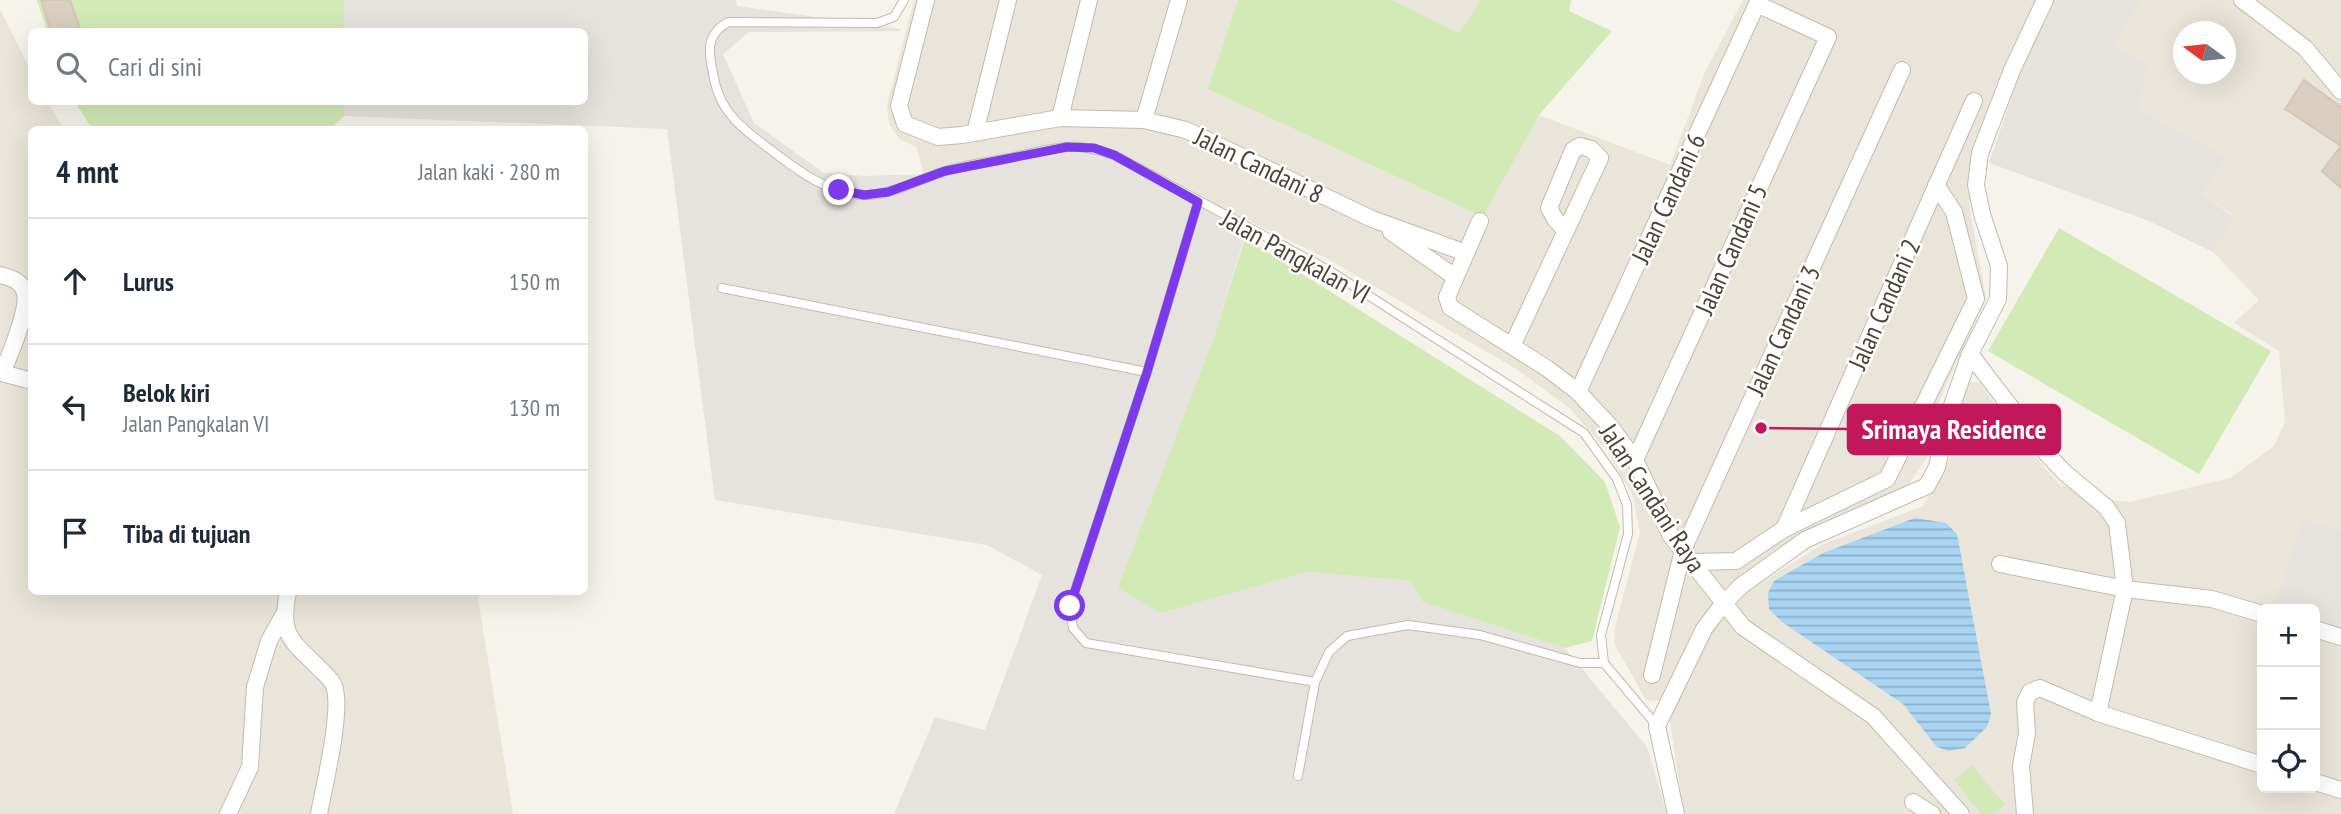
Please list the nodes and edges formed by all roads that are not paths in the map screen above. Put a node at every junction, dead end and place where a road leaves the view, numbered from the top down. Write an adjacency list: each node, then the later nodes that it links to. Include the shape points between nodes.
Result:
1 (904, 0): 16 (lane, Jalan Pangkalan VI, via 894,18 877,23 728,22 719,27 709,47 724,109 806,176 864,195 888,192 945,171 1067,147 1094,148 1114,155)
2 (926, 0): 14 (street, Jalan Candani 8, via 899,106 905,124 938,137)
3 (1008, 0): 14 (street)
4 (1089, 0): 12 (street)
5 (1179, 0): 13 (street)
6 (2045, 0): 25 (street, via 1980,153 1976,185 1999,266 1998,299)
7 (2242, 0): 10 (street, via 2305,48)
8 (1828, 37): 29 (street, Jalan Candani 6, via 1757,4); 30 (street, Jalan Candani 5)
9 (1902, 70): 32 (street, Jalan Candani 3)
10 (2341, 91)
11 (1974, 102): 15 (street, Jalan Candani 2)
12 (1060, 118): 13 (street, Jalan Candani 8); 14 (street, Jalan Candani 8)
13 (1144, 120): 17 (street, Jalan Candani 8, via 1186,130)
14 (975, 133)
15 (1936, 186): 31 (street, Jalan Candani 2); 31 (street, via 1954,212 1976,299 1887,479)
16 (1198, 202): 26 (lane); 41 (lane, Jalan Pangkalan VI, via 1330,271 1584,433 1617,479 1627,505 1628,534 1601,635)
17 (1372, 219): 20 (street, Jalan Candani 8); 22 (street, Jalan Candani 8)
18 (1480, 221): 20 (street)
19 (1566, 231): 19 (street, via 1600,158 1580,146 1573,150 1549,208); 24 (street)
20 (1466, 253): 22 (street)
21 (0, 275): 27 (street, via 11,277 26,293)
22 (1455, 276): 24 (street, Jalan Candani Raya, via 1447,297 1450,307)
23 (722, 288): 26 (lane)
24 (1512, 346): 29 (street, Jalan Candani Raya)
25 (1970, 354): 34 (street, via 2045,452 2106,507 2117,523); 36 (street, via 1937,467 1927,486 1805,540)
26 (1147, 372): 43 (lane, via 1070,606 1073,628 1086,643)
27 (1, 373): 28 (street)
28 (28, 380)
29 (1578, 392): 30 (street, Jalan Candani Raya)
30 (1635, 460): 32 (street, Jalan Candani Raya, via 1671,536)
31 (1784, 529): 32 (street, via 1736,561)
32 (1688, 556): 36 (street, Jalan Candani Raya); 42 (street, Jalan Candani 3)
33 (2000, 564): 34 (street)
34 (2125, 589): 37 (street, via 2212,599); 44 (street)
35 (287, 595): 38 (street)
36 (1723, 604): 45 (street, via 1704,629); 55 (street, Jalan Candani Raya, via 1743,627 1873,716)
37 (2257, 612)
38 (283, 616): 51 (street, via 255,687 250,766); 52 (street, via 297,646 334,683 338,703)
39 (2320, 630): 40 (street)
40 (2341, 636)
41 (1604, 663): 43 (lane, via 1580,663 1480,635 1408,625 1347,636 1329,652); 45 (lane)
42 (1651, 675)
43 (1315, 682): 47 (lane)
44 (2098, 713): 46 (street); 56 (street, via 2040,688 2030,692 2025,702 2027,733 2021,766)
45 (1657, 726): 53 (street)
46 (2257, 763)
47 (1298, 776)
48 (2320, 784): 49 (street)
49 (2341, 790)
50 (1913, 802): 54 (street)
51 (228, 814)
52 (319, 814)
53 (1676, 814)
54 (1932, 814)
55 (1961, 814)
56 (2025, 814)

